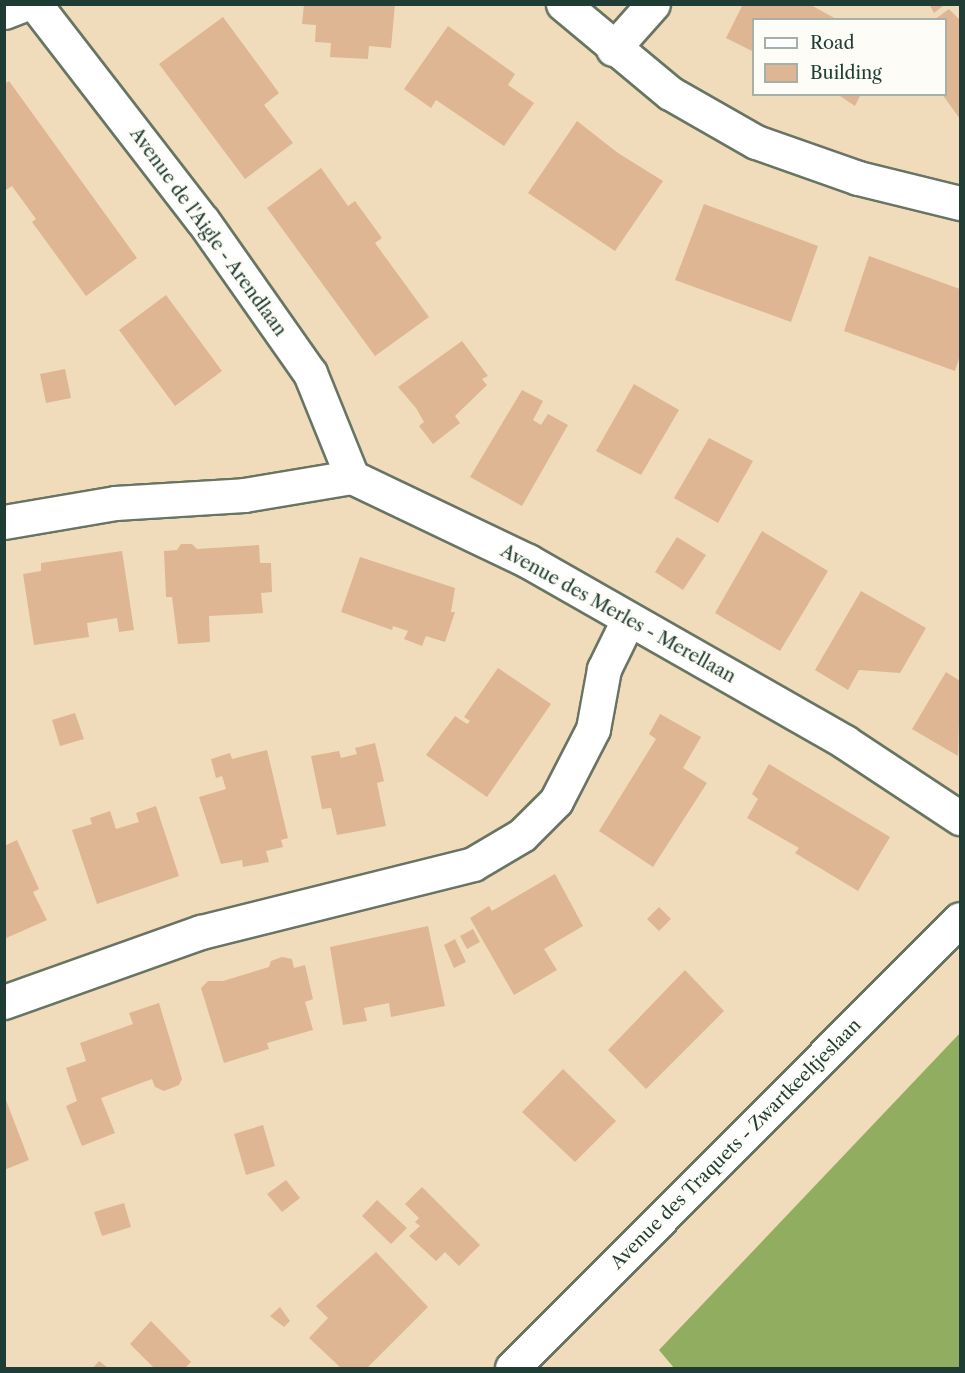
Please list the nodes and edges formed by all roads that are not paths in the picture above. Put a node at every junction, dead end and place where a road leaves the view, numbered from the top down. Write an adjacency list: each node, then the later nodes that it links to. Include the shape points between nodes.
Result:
1 (25, 4): 5 (street)
2 (35, 4): 8 (street, Avenue de l'Aigle - Arendlaan, via 203,221 310,373)
3 (563, 4): 6 (street)
4 (653, 4): 6 (street)
5 (4, 12)
6 (613, 49): 7 (street, via 670,93 756,142 858,178)
7 (960, 203)
8 (351, 477): 9 (street, via 244,495 115,503); 10 (street, Avenue des Merles - Merellaan, via 528,561)
9 (4, 522)
10 (628, 620): 11 (street, Avenue des Merles - Merellaan, via 845,742); 13 (street, via 604,669 593,729 556,801 522,835 473,864 201,932)
11 (960, 818)
12 (960, 920): 14 (street, Avenue des Traquets - Zwartkeeltjeslaan)
13 (4, 1002)
14 (512, 1368)

